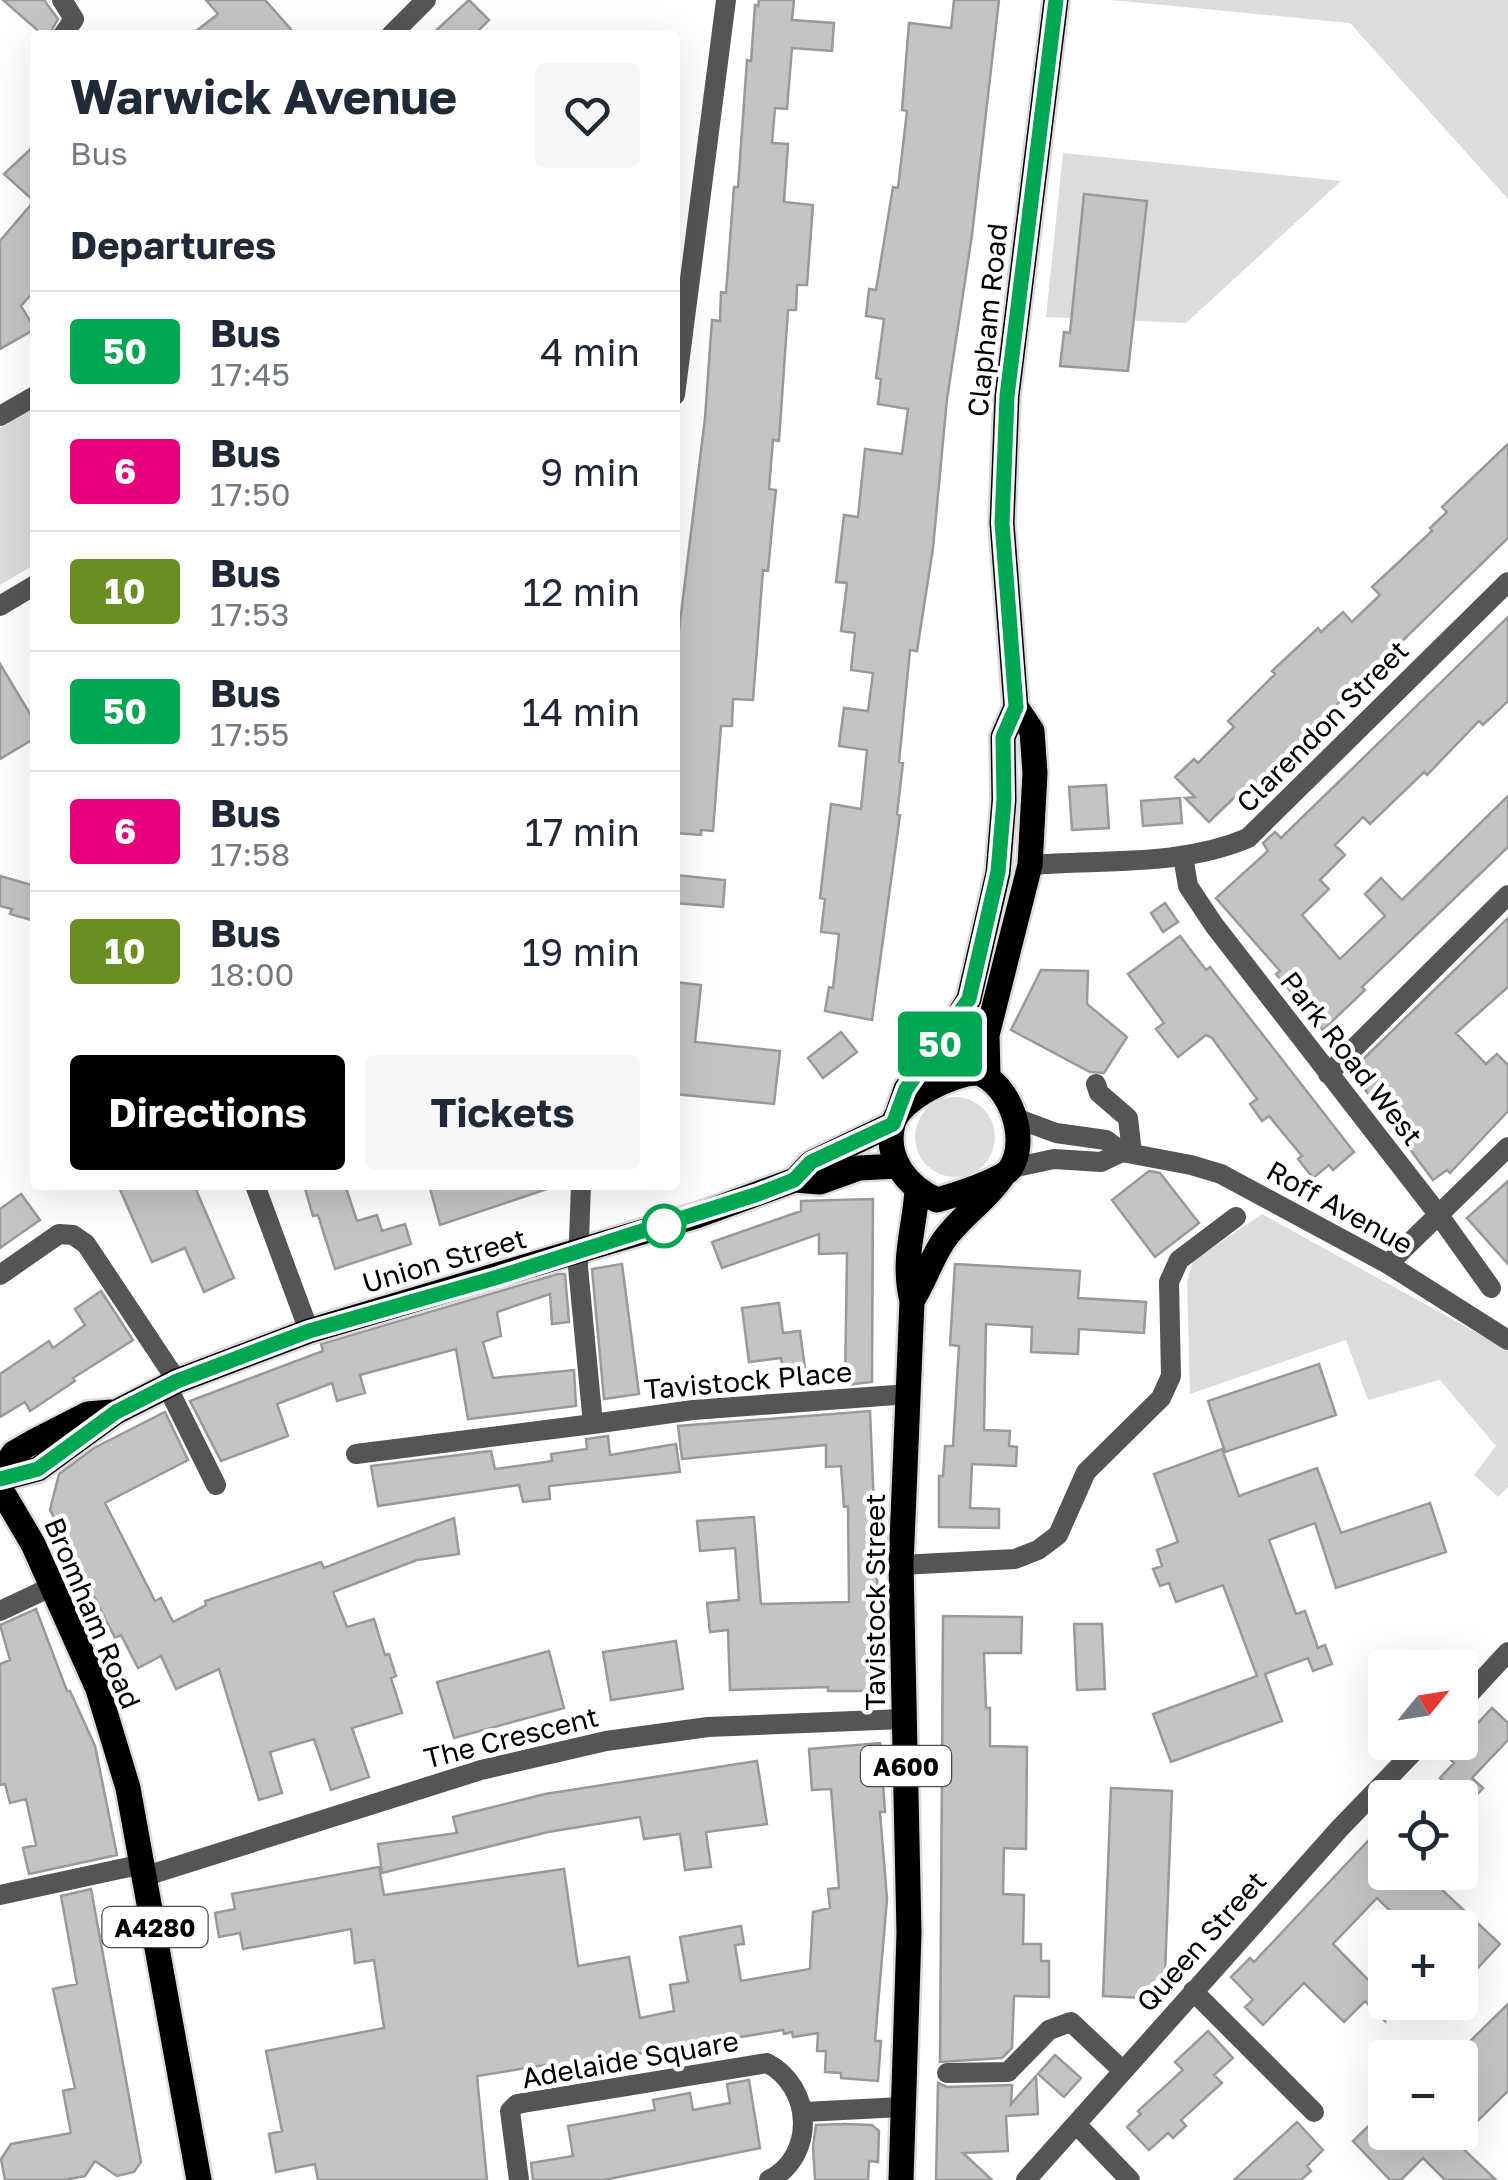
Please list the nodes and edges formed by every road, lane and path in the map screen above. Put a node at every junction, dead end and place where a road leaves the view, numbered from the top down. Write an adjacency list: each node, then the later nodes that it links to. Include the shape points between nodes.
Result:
1 (62, 0): 5 (street, via 74,19)
2 (426, 0): 6 (street)
3 (726, 0): 7 (street)
4 (1056, 0): 13 (main road, Clapham Road, via 1007,396 1002,523)
5 (66, 30)
6 (396, 30)
7 (680, 356)
8 (30, 399): 9 (street)
9 (0, 416)
10 (1508, 582): 14 (street, Clarendon Street, via 1248,838)
11 (30, 587): 12 (street)
12 (0, 606)
13 (1016, 707): 15 (main road, Clapham Road, via 1032,731); 21 (main road, Clapham Road, via 1003,737 998,872 969,999 906,1089)
14 (1183, 856): 15 (street, Clarendon Street); 17 (street, Park Road West, via 1188,886)
15 (1030, 865): 18 (main road, Clapham Road, via 987,1035)
16 (1508, 895): 17 (street)
17 (1328, 1074): 30 (street, Park Road West)
18 (988, 1076): 20 (main road); 21 (main road, via 954,1075)
19 (1096, 1084): 23 (street, via 1128,1118)
20 (1016, 1118): 23 (street, Roff Avenue, via 1106,1140); 25 (main road, via 1018,1143)
21 (895, 1120): 24 (main road); 26 (main road, Union Street, via 811,1162)
22 (1508, 1147): 30 (street)
23 (1127, 1153): 25 (street, Roff Avenue, via 1101,1162 1054,1159); 33 (street, Roff Avenue, via 1221,1174)
24 (897, 1166): 26 (main road, Union Street, via 860,1168 820,1182); 29 (main road)
25 (1007, 1172): 29 (main road, via 937,1200); 36 (main road, Tavistock Street / A600, via 943,1242)
26 (794, 1180): 32 (main road, Union Street)
27 (257, 1190): 37 (street)
28 (580, 1190): 32 (street)
29 (917, 1191): 36 (main road, A600, via 905,1272)
30 (1438, 1214): 33 (street); 35 (street, Park Road West)
31 (1236, 1217): 46 (street, via 1179,1260 1169,1282 1171,1376 1161,1398 1086,1472 1058,1535 1014,1559)
32 (577, 1252): 37 (main road, Union Street); 41 (street)
33 (1388, 1264): 38 (street, Roff Avenue)
34 (0, 1275): 39 (street, via 59,1234 72,1235 86,1244)
35 (1491, 1288)
36 (912, 1301): 40 (main road, Tavistock Street / A600)
37 (309, 1331): 39 (main road, Union Street)
38 (1508, 1340)
39 (172, 1384): 43 (main road, Union Street, via 116,1412 38,1469); 44 (street)
40 (909, 1394): 41 (street, Tavistock Place); 46 (main road, Tavistock Street / A600)
41 (593, 1424): 42 (street, Tavistock Place)
42 (356, 1454)
43 (0, 1476)
44 (216, 1486)
45 (0, 1488): 47 (main road, Bromham Road / A4280)
46 (902, 1565): 52 (main road, Tavistock Street / A600)
47 (53, 1586): 48 (street); 54 (main road, Bromham Road / A4280, via 103,1704)
48 (0, 1611)
49 (1508, 1652): 50 (street)
50 (1501, 1676): 51 (street)
51 (1478, 1692)
52 (904, 1719): 54 (street, The Crescent, via 708,1727 606,1740 465,1774); 59 (main road, Tavistock Street / A600, via 909,1933)
53 (1405, 1760): 56 (street, Queen Street)
54 (144, 1870): 55 (street, The Crescent); 63 (main road, Bromham Road / A4280)
55 (0, 1895)
56 (1193, 1991): 57 (street, Queen Street); 61 (street)
57 (1122, 2070): 58 (street, via 1071,2022 1049,2030 1008,2072); 62 (street, Queen Street)
58 (947, 2073)
59 (902, 2107): 60 (street); 66 (main road, Tavistock Street / A600)
60 (804, 2112): 64 (street, Adelaide Square, via 794,2085 767,2063 517,2104 510,2111); 65 (street, via 798,2152 786,2172)
61 (1314, 2112)
62 (1077, 2125): 67 (street, Queen Street); 68 (street)
63 (199, 2180)
64 (520, 2180)
65 (770, 2180)
66 (901, 2180)
67 (1026, 2180)
68 (1130, 2180)

